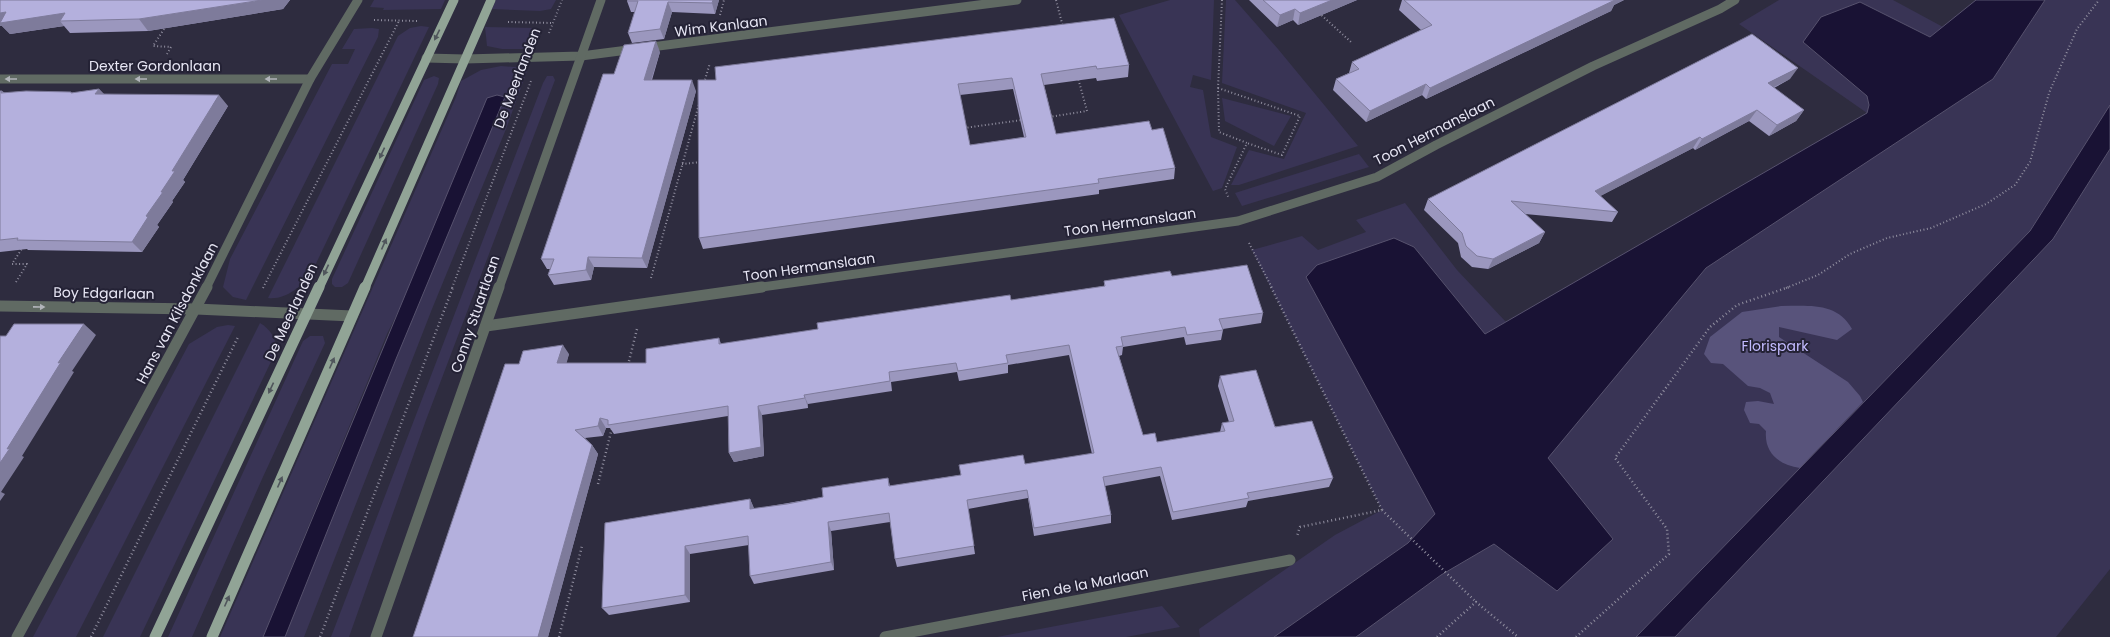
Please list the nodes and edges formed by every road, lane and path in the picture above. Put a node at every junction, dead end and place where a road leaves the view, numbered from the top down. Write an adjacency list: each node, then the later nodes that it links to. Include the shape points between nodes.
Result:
1 (358, 0): 23 (street, Hans van Kilsdonklaan)
2 (454, 0): 17 (main road, De Meerlanden, one-way to 17)
3 (491, 0): 19 (main road)
4 (562, 0): 18 (path, De Meerlanden)
5 (602, 0): 16 (street, Conny Stuartlaan)
6 (1017, 0): 14 (street, Wim Kanlaan)
7 (1056, 0): 13 (path)
8 (1222, 0): 25 (path)
9 (1735, 0): 33 (street, Toon Hermanslaan, via 1593,66 1377,177)
10 (2099, 0): 57 (path, via 2077,29 2049,93 2030,162 2015,186 1986,204 1931,228 1887,238 1850,254 1818,275 1778,292 1737,305 1710,327 1615,458 1666,528 1669,554)
11 (1317, 10): 15 (path)
12 (170, 20): 22 (path, via 153,46 171,47)
13 (1064, 30)
14 (716, 40): 16 (street, Wim Kanlaan); 24 (path)
15 (1350, 42)
16 (581, 56): 18 (street, Wim Kanlaan); 40 (street, Conny Stuartlaan)
17 (426, 58): 19 (street, Wim Kanlaan); 38 (main road, De Meerlanden, one-way to 38)
18 (540, 58): 19 (street, Wim Kanlaan); 51 (path, De Meerlanden)
19 (465, 59): 39 (main road, one-way to 19)
20 (1077, 74): 27 (path, via 1087,111)
21 (0, 79): 22 (street, Dexter Gordonlaan, one-way to 21)
22 (153, 79): 23 (street, Dexter Gordonlaan, one-way to 22)
23 (310, 79): 37 (street, Hans van Kilsdonklaan)
24 (704, 84)
25 (1218, 88): 30 (path, via 1219,132); 30 (path, via 1300,116 1282,155)
26 (700, 98): 32 (path)
27 (1041, 118)
28 (1026, 120): 29 (path)
29 (956, 129)
30 (1248, 142): 33 (path, via 1224,190)
31 (705, 162): 32 (path)
32 (682, 164): 35 (path)
33 (1238, 221): 35 (street, Toon Hermanslaan); 44 (path)
34 (25, 244): 36 (path, via 12,264 27,264)
35 (644, 304): 40 (street, Toon Hermanslaan); 41 (path)
36 (0, 306): 37 (street, Boy Edgarlaan, one-way to 37)
37 (196, 309): 38 (street, Boy Edgarlaan); 48 (street, Hans van Kilsdonklaan)
38 (306, 314): 39 (street, Boy Edgarlaan); 49 (main road, De Meerlanden, one-way to 49)
39 (352, 316): 50 (main road, one-way to 39)
40 (486, 326): 52 (street, Conny Stuartlaan)
41 (627, 371)
42 (613, 424): 43 (path)
43 (598, 484)
44 (1382, 510): 46 (path, via 1300,527); 47 (path)
45 (582, 546): 53 (path)
46 (1290, 560): 54 (street, Fien de la Marlaan)
47 (1476, 602): 55 (path); 56 (path)
48 (17, 637)
49 (155, 637)
50 (212, 637)
51 (320, 637)
52 (376, 637)
53 (559, 637)
54 (885, 637)
55 (1437, 637)
56 (1518, 637)
57 (1576, 637)

